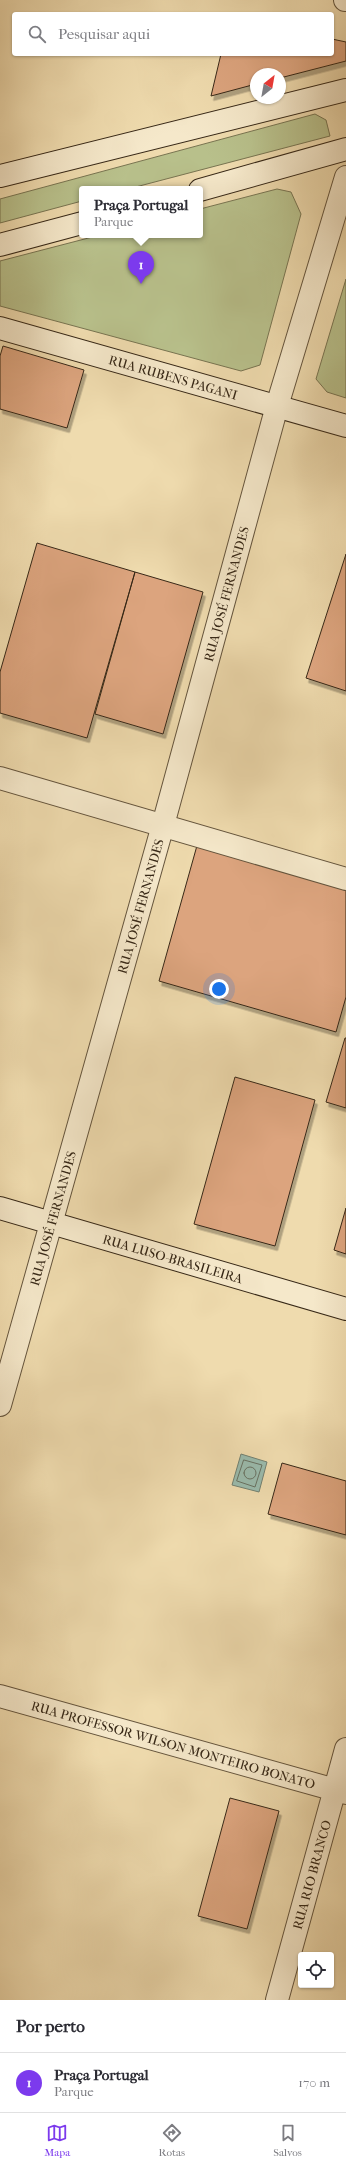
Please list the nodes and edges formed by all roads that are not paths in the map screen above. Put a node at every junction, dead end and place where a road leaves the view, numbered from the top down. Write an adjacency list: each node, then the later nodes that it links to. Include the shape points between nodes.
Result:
1 (346, 90): 3 (street)
2 (346, 149): 5 (street)
3 (0, 176)
4 (346, 177): 9 (street, RUA JOSÉ FERNANDES)
5 (203, 189)
6 (79, 224): 7 (street)
7 (0, 245)
8 (0, 328): 9 (street, RUA RUBENS PAGANI)
9 (277, 406): 10 (street, RUA RUBENS PAGANI); 12 (street, RUA JOSÉ FERNANDES)
10 (346, 426)
11 (0, 778): 12 (street)
12 (163, 825): 13 (street); 15 (street, RUA JOSÉ FERNANDES)
13 (346, 879)
14 (0, 1208): 15 (street, RUA LUSO-BRASILEIRA)
15 (52, 1222): 16 (street, RUA LUSO-BRASILEIRA); 17 (street, RUA JOSÉ FERNANDES)
16 (346, 1309)
17 (0, 1405)
18 (0, 1696): 20 (street, RUA PROFESSOR WILSON MONTEIRO BONATO)
19 (346, 1749): 20 (street, RUA RIO BRANCO)
20 (340, 1791): 21 (street, RUA RIO BRANCO)
21 (277, 2000)

